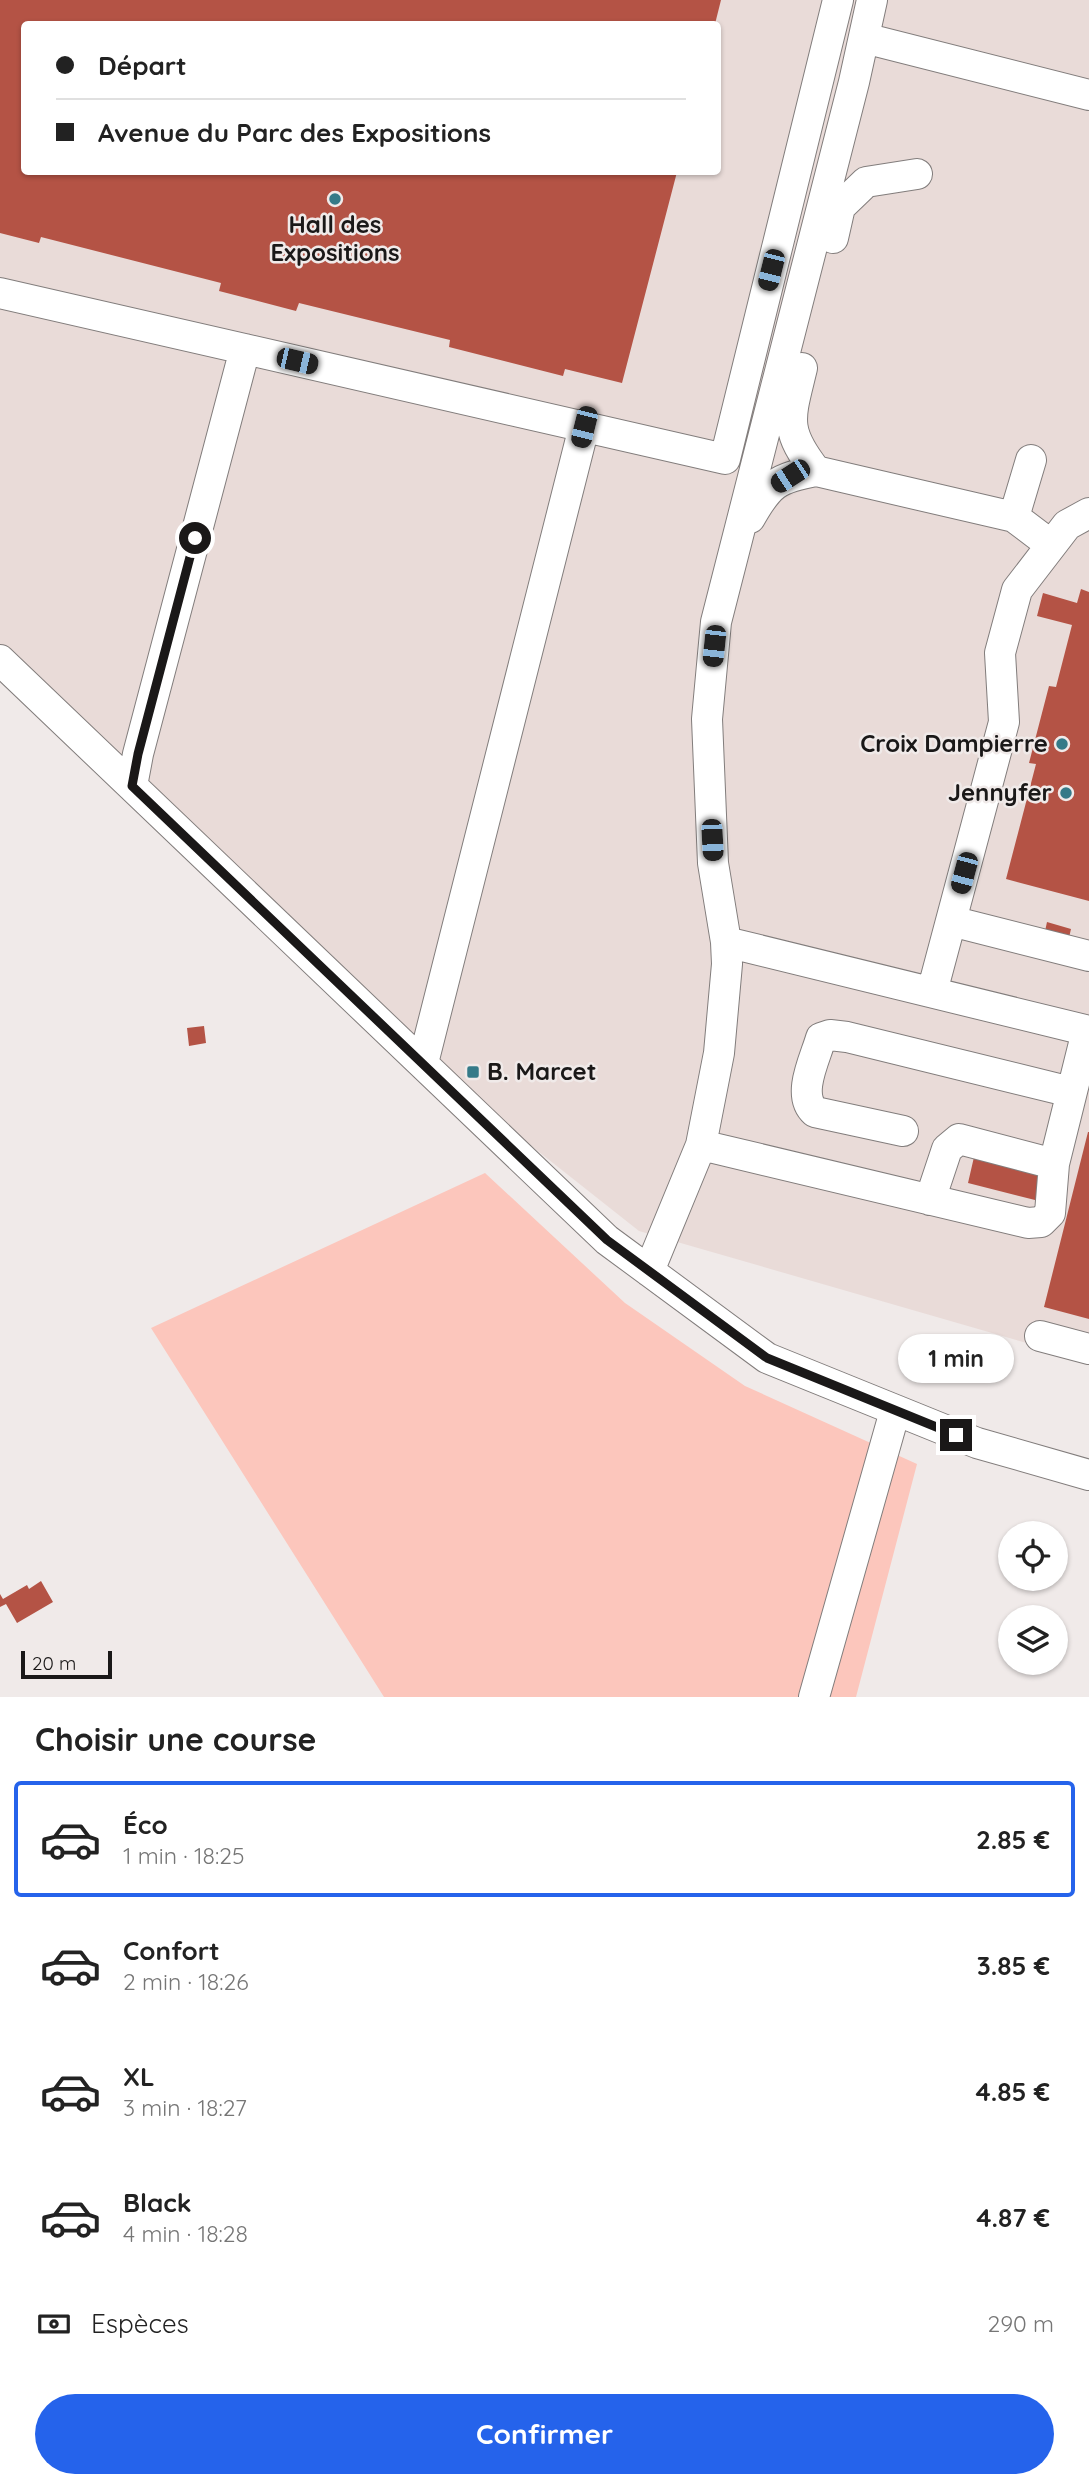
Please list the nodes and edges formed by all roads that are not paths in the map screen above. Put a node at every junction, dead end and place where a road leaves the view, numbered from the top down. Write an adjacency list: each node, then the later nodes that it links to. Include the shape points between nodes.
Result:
1 (838, 0): 8 (street, via 725,459)
2 (872, 0): 3 (street)
3 (864, 38): 4 (street); 13 (street)
4 (1089, 95)
5 (917, 174): 10 (street, via 866,182 840,207 793,406 792,433)
6 (0, 293): 7 (street)
7 (245, 349): 8 (street); 16 (street)
8 (584, 427): 22 (street)
9 (1031, 460): 12 (street)
10 (816, 471): 12 (street); 13 (street, via 790,476 765,492)
11 (1089, 513): 14 (street, via 1067,525)
12 (1014, 517): 14 (street)
13 (737, 542): 18 (street, via 716,622 707,719 713,863)
14 (1051, 545): 17 (street, via 1017,590 1000,653 1004,722)
15 (0, 660): 16 (street)
16 (132, 786): 22 (street)
17 (951, 921): 19 (street); 20 (street)
18 (726, 942): 20 (street); 25 (street, via 719,1053)
19 (1089, 956)
20 (932, 992): 21 (street)
21 (1088, 1031): 23 (street)
22 (423, 1063): 28 (street, via 607,1240)
23 (1072, 1092): 24 (street, via 847,1037 821,1038 806,1095 808,1106 815,1112); 26 (street)
24 (903, 1131)
25 (701, 1145): 27 (street); 28 (street)
26 (1054, 1164): 27 (street, via 959,1139 947,1149); 27 (street, via 1050,1213 1041,1222 1028,1223)
27 (930, 1200)
28 (649, 1271): 31 (street, via 767,1358)
29 (1040, 1336): 30 (street)
30 (1089, 1349)
31 (895, 1411): 32 (street, via 976,1443); 33 (street)
32 (1089, 1475)
33 (814, 1697)

